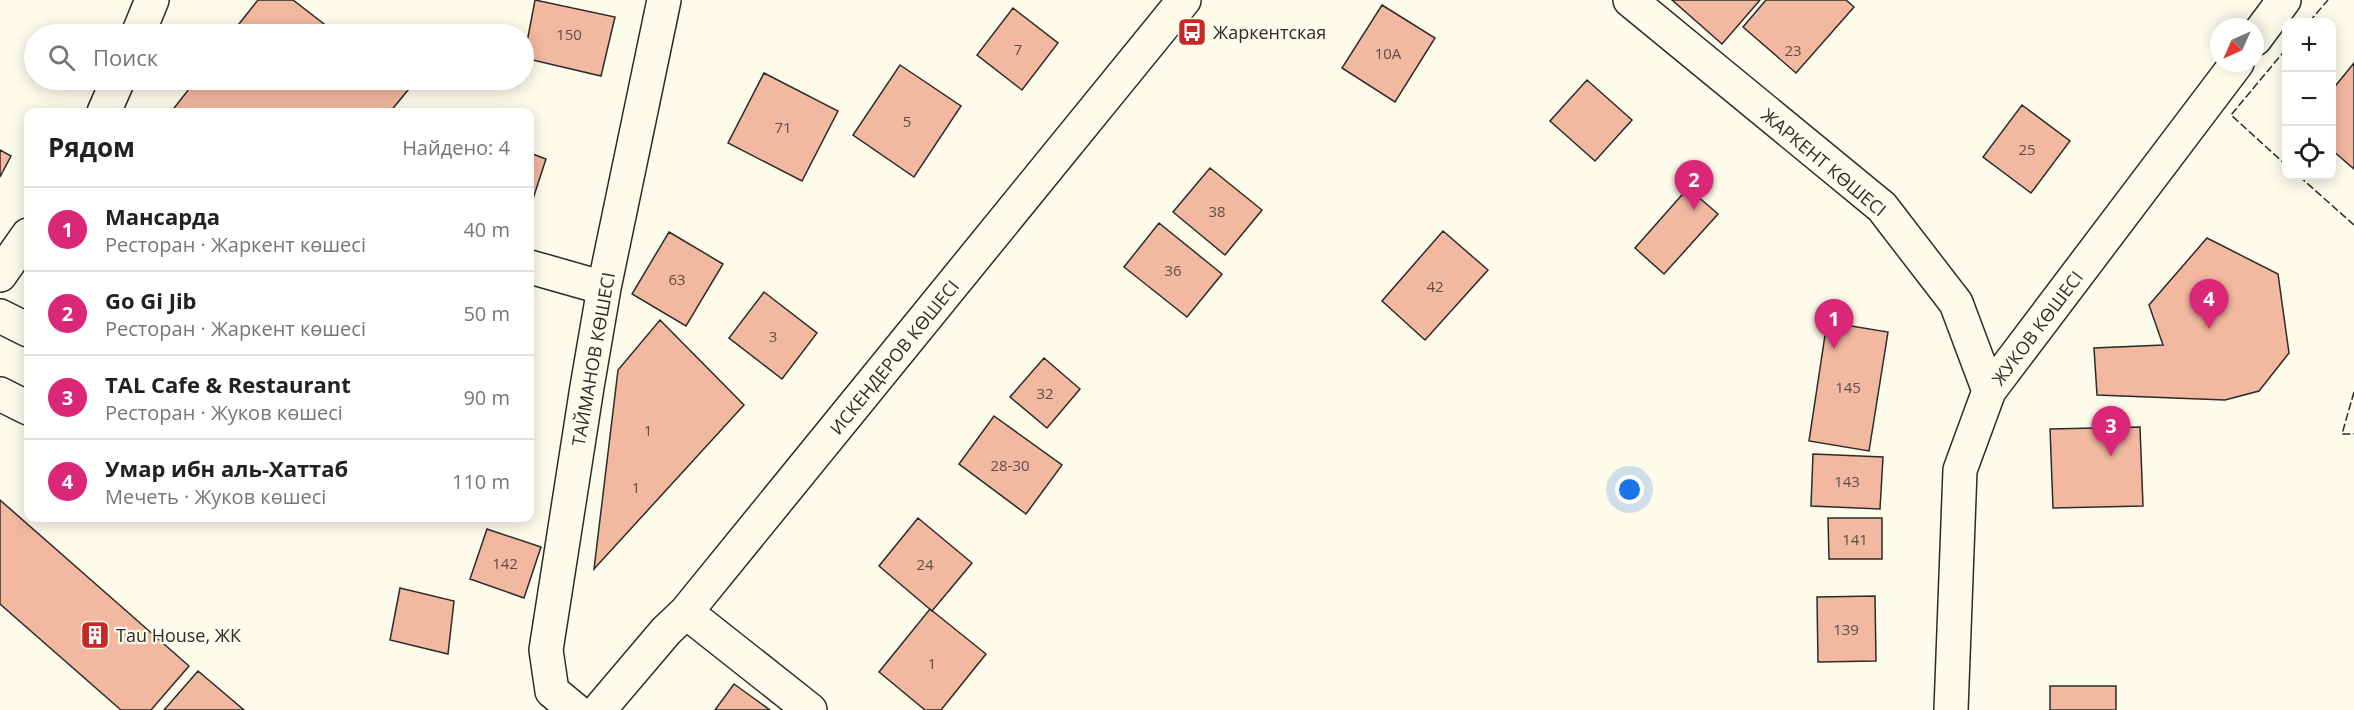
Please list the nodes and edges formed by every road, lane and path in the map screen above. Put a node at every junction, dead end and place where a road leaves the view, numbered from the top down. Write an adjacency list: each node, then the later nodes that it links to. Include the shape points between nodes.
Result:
1 (152, 0): 6 (street)
2 (664, 0): 14 (street, ТАЙМАНОВ КӨШЕСІ)
3 (1184, 0): 20 (street, ИСКЕНДЕРОВ КӨШЕСІ)
4 (1630, 0): 17 (street, ЖАРКЕНТ КӨШЕСІ, via 1882,207 1956,303)
5 (2284, 0): 7 (street)
6 (142, 24)
7 (2264, 27)
8 (2230, 72): 17 (street, ЖУКОВ КӨШЕСІ)
9 (114, 90): 10 (street)
10 (106, 108)
11 (24, 241): 13 (street)
12 (534, 268): 14 (street)
13 (0, 274)
14 (604, 288): 21 (street, ТАЙМАНОВ КӨШЕСІ, via 546,650 552,691)
15 (0, 316): 16 (street)
16 (24, 328)
17 (1989, 391): 24 (street, ЖУКОВ КӨШЕСІ, via 1960,470)
18 (0, 394): 19 (street)
19 (24, 406)
20 (686, 612): 22 (street, ИСКЕНДЕРОВ КӨШЕСІ); 23 (street)
21 (575, 710)
22 (599, 710)
23 (810, 710)
24 (1952, 710)

